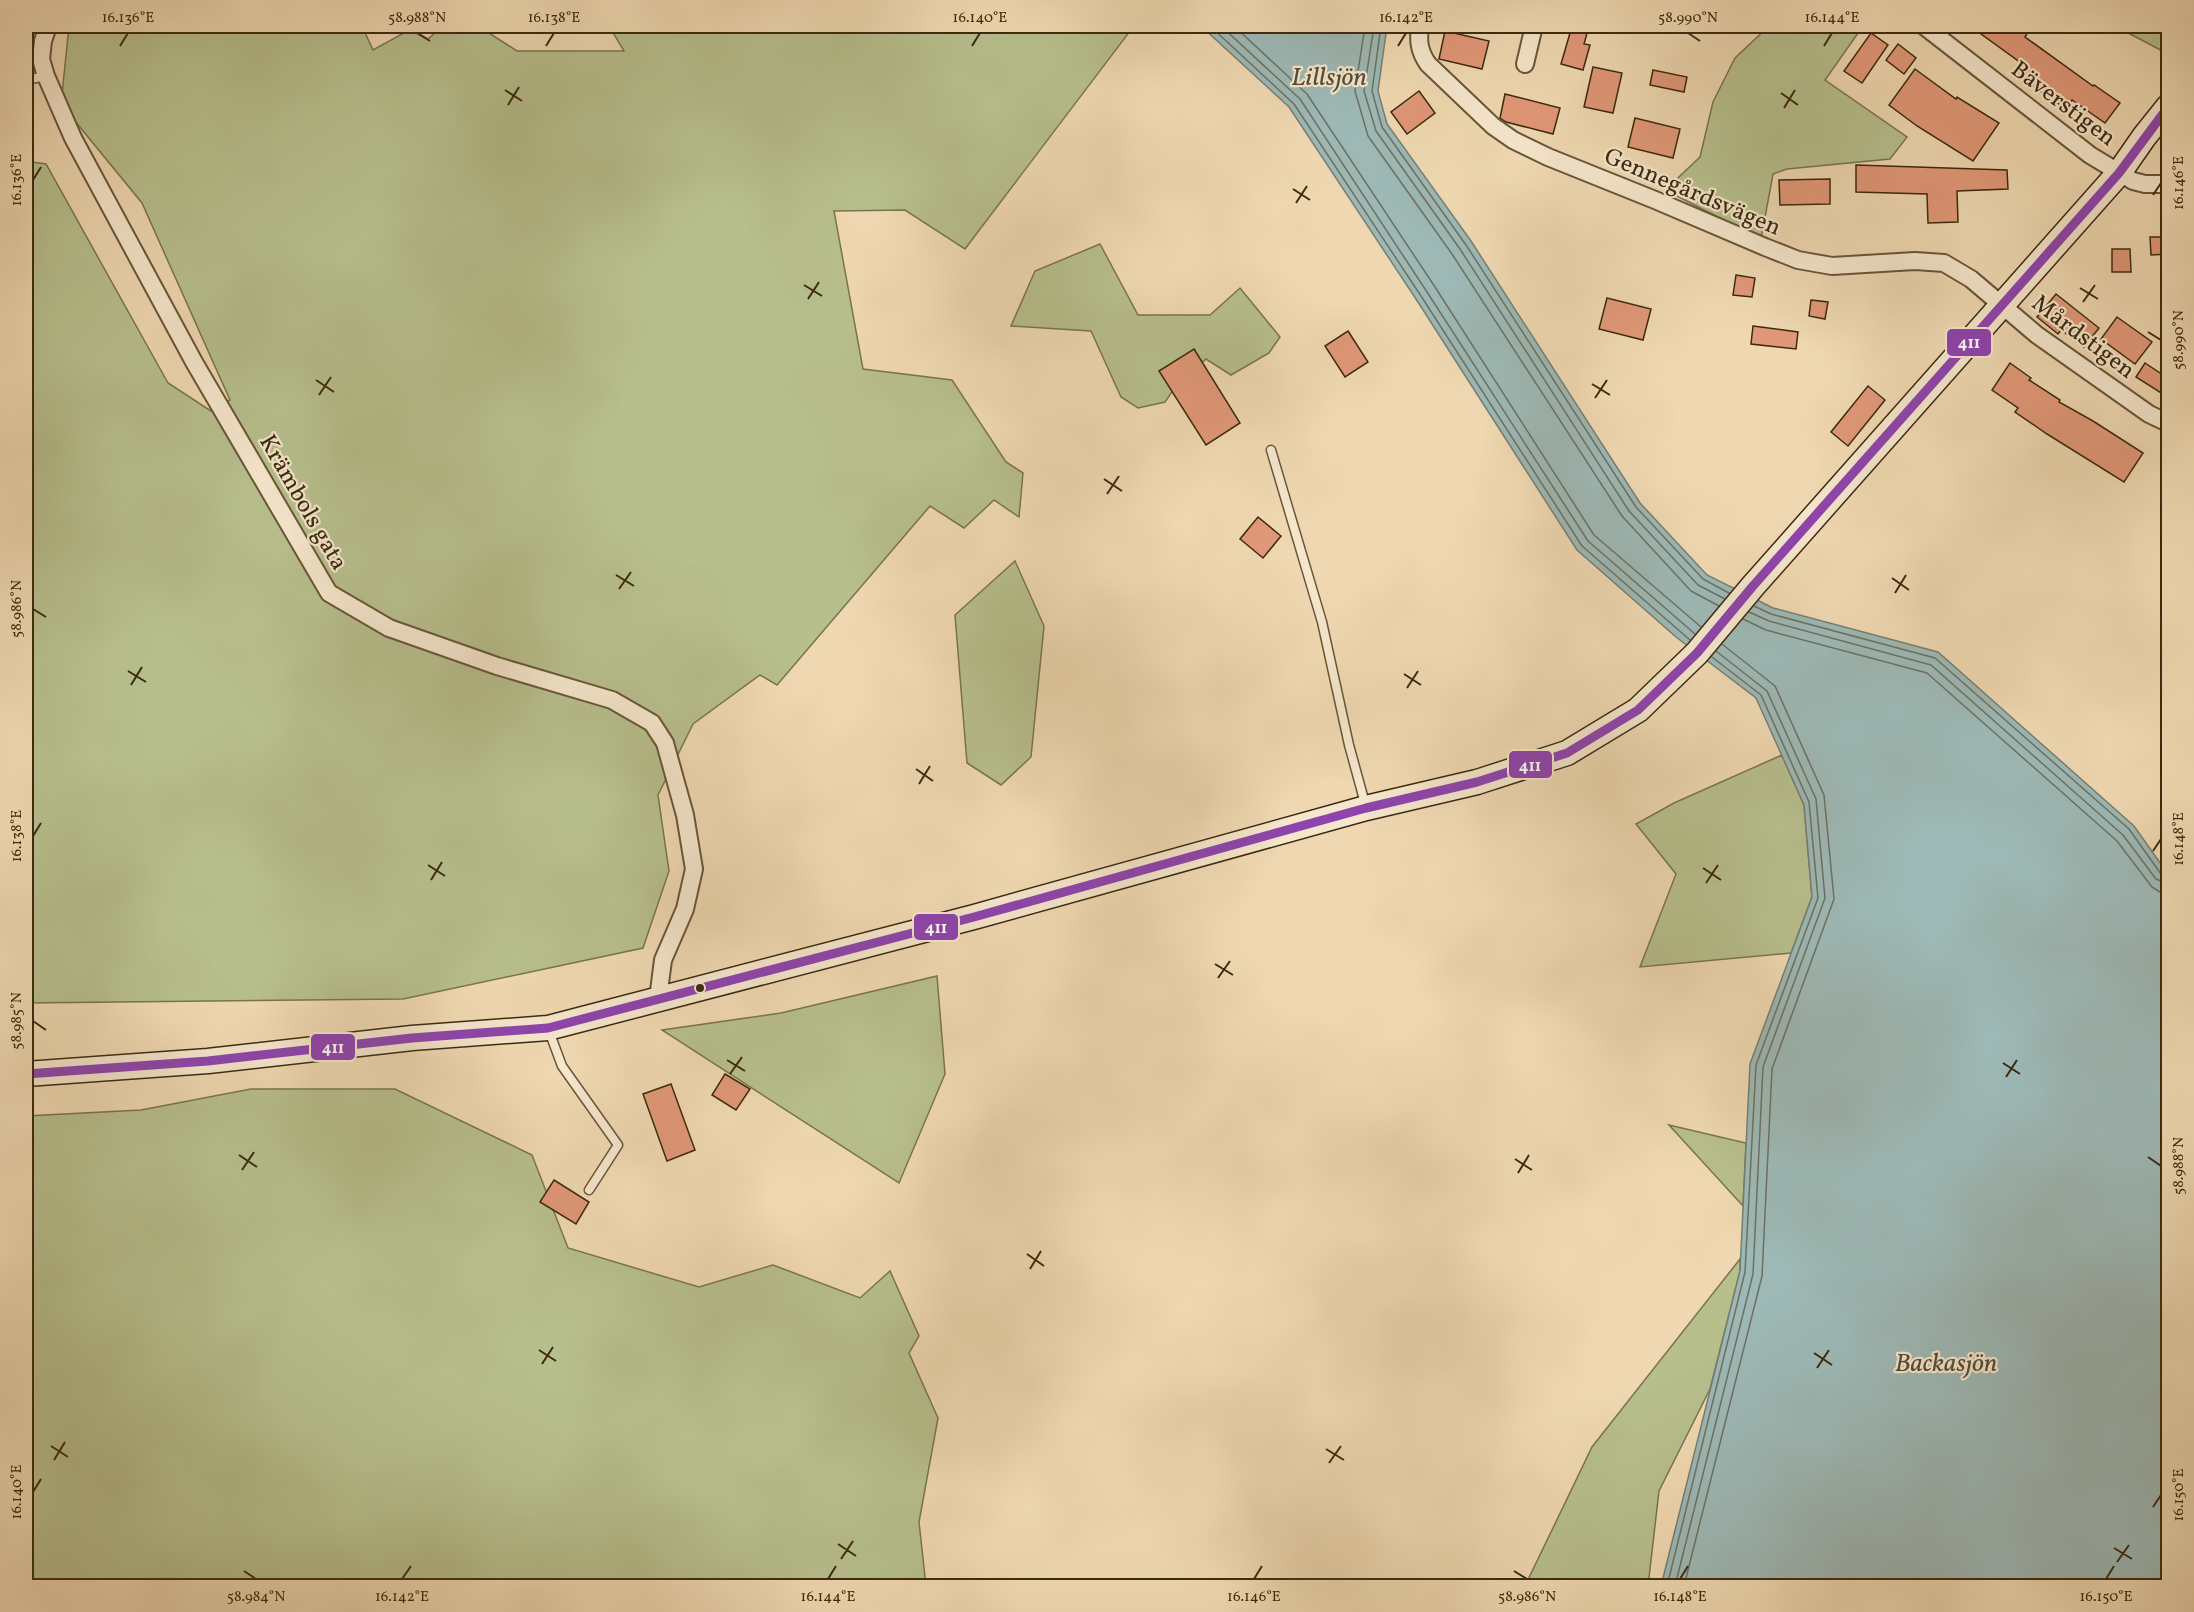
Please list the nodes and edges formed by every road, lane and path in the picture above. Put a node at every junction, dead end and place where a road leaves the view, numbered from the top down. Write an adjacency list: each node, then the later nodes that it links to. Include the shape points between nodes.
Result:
1 (48, 26): 6 (street, Krämbols gata, via 41,59)
2 (1420, 26): 11 (street, Gennegårdsvägen, via 1420,53 1428,64 1493,126 1539,153 1798,260 1832,266 1944,263)
3 (1534, 26): 5 (street)
4 (1923, 26): 9 (street, Bäverstigen)
5 (1525, 64)
6 (46, 76): 7 (lane); 15 (street, Krämbols gata, via 73,138 194,362 329,593 388,628 612,700 652,723 665,743 685,814 694,869 685,909 663,960)
7 (26, 80)
8 (2169, 107): 9 (street)
9 (2119, 173): 10 (street, Bäverstigen, via 2145,184); 11 (street)
10 (2169, 184)
11 (2003, 304): 12 (street, Mårdstigen, via 2037,334 2149,414); 14 (street, via 1697,653 1638,710 1567,753 1477,782)
12 (2169, 423)
13 (1271, 450): 14 (lane, via 1322,622)
14 (1366, 808): 15 (street)
15 (658, 999): 16 (street)
16 (548, 1028): 17 (street, via 412,1038 208,1061); 18 (lane, via 562,1066 618,1145)
17 (26, 1074)
18 (588, 1190)

